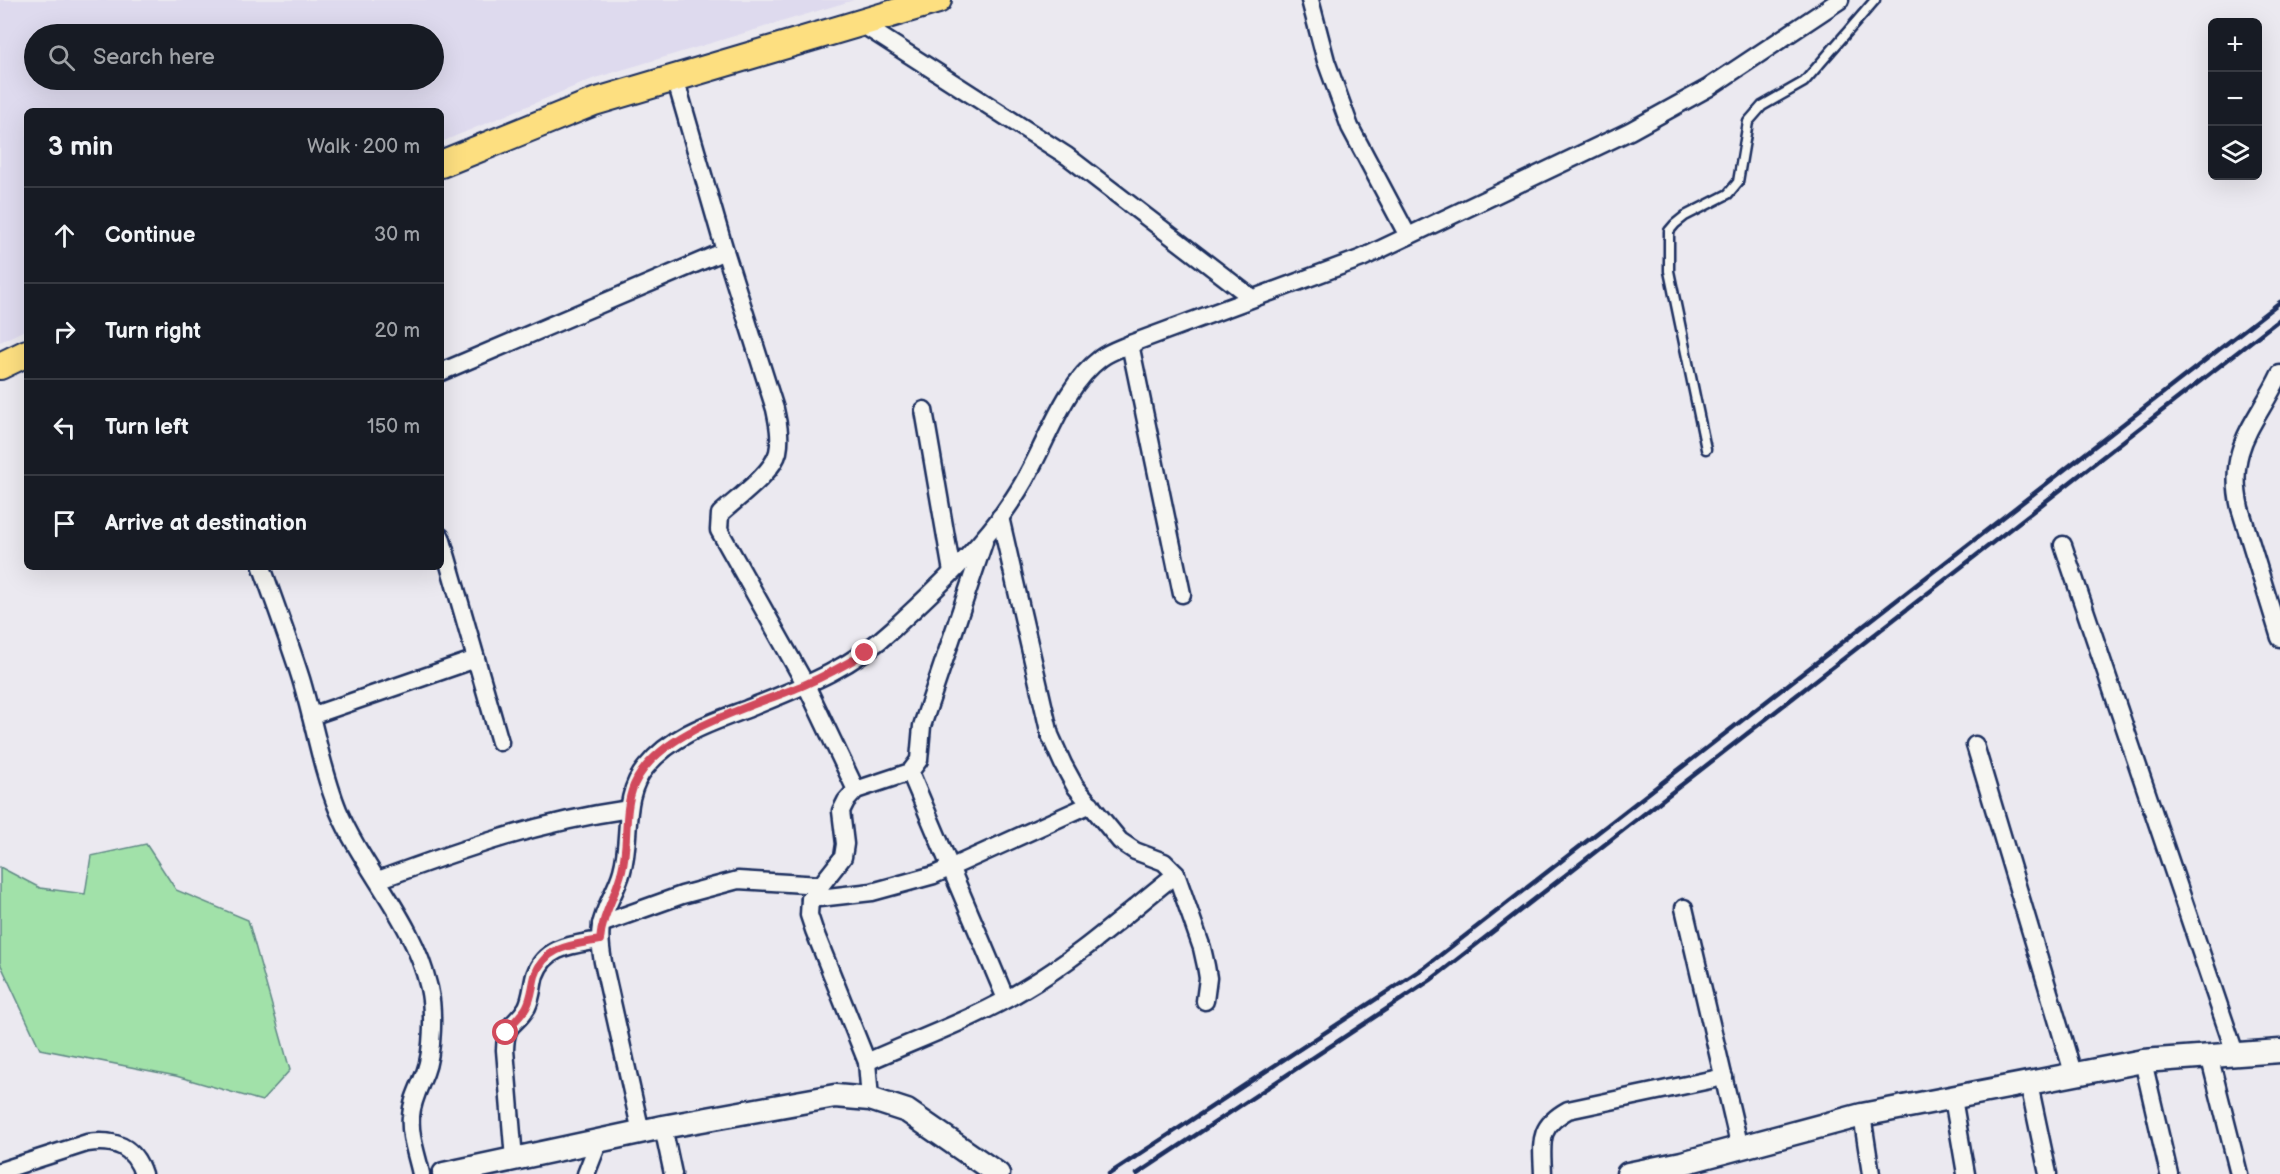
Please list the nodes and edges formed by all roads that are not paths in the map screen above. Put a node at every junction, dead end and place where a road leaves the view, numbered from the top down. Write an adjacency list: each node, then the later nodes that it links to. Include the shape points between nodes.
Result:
1 (938, 0): 5 (main road)
2 (1310, 0): 8 (street, via 1326,61 1350,127)
3 (1840, 0): 8 (street, via 1708,88 1630,131)
4 (1875, 0): 17 (lane, via 1804,82 1762,106 1748,122 1738,182 1728,194 1685,216 1669,231 1669,271)
5 (860, 23): 6 (main road); 10 (street, via 1067,156)
6 (675, 78): 7 (main road, via 594,102); 9 (street)
7 (444, 163)
8 (1408, 236): 10 (street, via 1362,258)
9 (724, 251): 14 (street); 27 (street, via 780,435 777,454 767,470 720,514 719,530)
10 (1252, 298): 11 (street)
11 (1130, 344): 18 (street, via 1102,358 1082,378); 24 (street)
12 (24, 354): 13 (main road)
13 (0, 366)
14 (444, 371)
15 (2280, 374): 25 (street, via 2249,429 2236,470 2240,508)
16 (924, 410): 23 (street)
17 (1706, 448)
18 (1000, 517): 19 (street); 33 (street, via 1050,735 1075,786)
19 (987, 534): 23 (street); 31 (street, via 922,726 919,760)
20 (2063, 545): 45 (street)
21 (444, 547): 26 (street)
22 (263, 570): 28 (street)
23 (952, 572): 27 (street, via 865,653)
24 (1182, 594)
25 (2280, 638)
26 (476, 659): 28 (street); 29 (street)
27 (806, 685): 32 (street); 34 (street, via 687,733 644,768 634,785)
28 (311, 716): 37 (street, via 339,812)
29 (500, 742)
30 (1975, 745): 49 (street)
31 (910, 772): 32 (street); 35 (street)
32 (856, 790): 38 (street, via 841,811 843,857)
33 (1091, 804): 35 (street); 36 (street, via 1120,841 1164,862)
34 (629, 809): 37 (street, via 536,826); 41 (street, via 622,871)
35 (951, 869): 39 (street, via 872,892); 42 (street)
36 (1176, 874): 42 (street, via 1054,970); 43 (street, via 1202,948 1208,978)
37 (378, 880): 63 (street, via 415,946 434,1012 426,1071 414,1096 411,1116)
38 (820, 885): 39 (street); 41 (street, via 738,880 682,895)
39 (810, 899): 48 (street, via 809,915 814,930)
40 (1684, 908): 50 (street)
41 (601, 932): 56 (street, via 603,962); 59 (street, via 548,954 540,964 526,1008 506,1033)
42 (1006, 999): 48 (street)
43 (1205, 1000)
44 (2280, 1051): 45 (main road)
45 (2235, 1053): 46 (main road)
46 (2209, 1055): 47 (main road); 74 (street)
47 (2143, 1061): 49 (main road); 73 (street)
48 (867, 1062): 53 (street)
49 (2074, 1076): 51 (main road)
50 (1724, 1077): 58 (street); 68 (street, via 1568,1110 1553,1118 1544,1131)
51 (2029, 1084): 52 (main road); 72 (street)
52 (1953, 1098): 54 (main road); 71 (street)
53 (870, 1099): 55 (main road, via 836,1096); 67 (main road, via 907,1111)
54 (1862, 1115): 58 (main road); 70 (street)
55 (663, 1127): 56 (main road); 66 (street)
56 (641, 1132): 57 (main road)
57 (599, 1141): 59 (main road); 65 (street)
58 (1740, 1148): 60 (main road)
59 (514, 1159): 64 (main road)
60 (1683, 1169): 69 (main road)
61 (0, 1171): 62 (street, via 101,1141 127,1149)
62 (144, 1174)
63 (421, 1174)
64 (444, 1174)
65 (586, 1174)
66 (672, 1174)
67 (998, 1174)
68 (1543, 1174)
69 (1628, 1174)
70 (1871, 1174)
71 (1966, 1174)
72 (2048, 1174)
73 (2169, 1174)
74 (2239, 1174)

